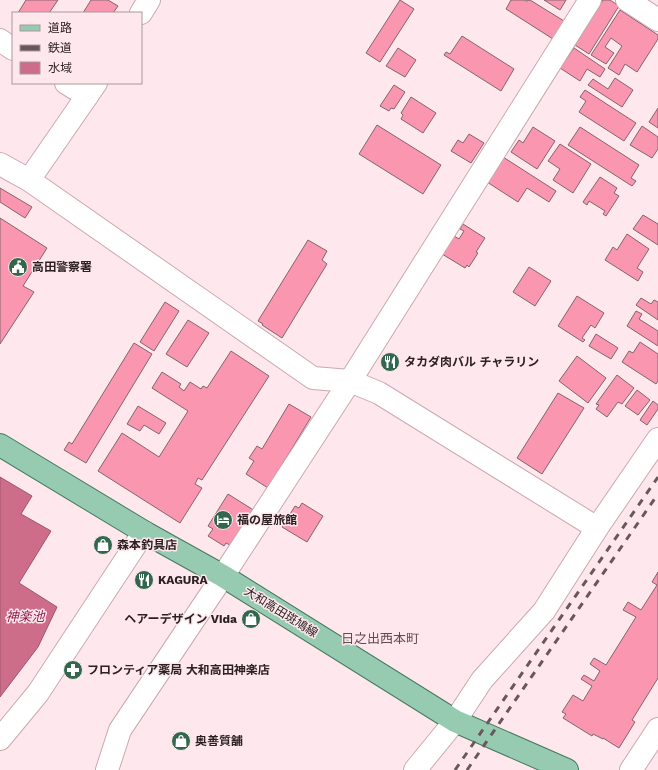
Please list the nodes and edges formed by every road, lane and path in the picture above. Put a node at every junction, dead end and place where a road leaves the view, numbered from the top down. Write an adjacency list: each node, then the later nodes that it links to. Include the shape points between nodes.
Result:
1 (590, 0): 10 (street)
2 (627, 0): 3 (street)
3 (658, 20)
4 (0, 40): 5 (street)
5 (12, 48)
6 (70, 84): 7 (street)
7 (92, 90): 9 (street)
8 (0, 164): 9 (street)
9 (29, 180): 10 (street, via 313,378)
10 (350, 381): 13 (street, via 379,393); 15 (street)
11 (658, 440): 13 (street)
12 (0, 444): 14 (main road, 大和高田斑鳩線)
13 (597, 528): 16 (street, via 544,611 482,680)
14 (144, 532): 15 (main road, 大和高田斑鳩線); 18 (street, via 38,693)
15 (223, 576): 16 (main road, 大和高田斑鳩線); 19 (street, via 120,730)
16 (455, 721): 20 (street); 21 (main road, 大和高田斑鳩線)
17 (658, 729): 22 (street)
18 (0, 740)
19 (107, 770)
20 (415, 770)
21 (567, 770)
22 (631, 770)

